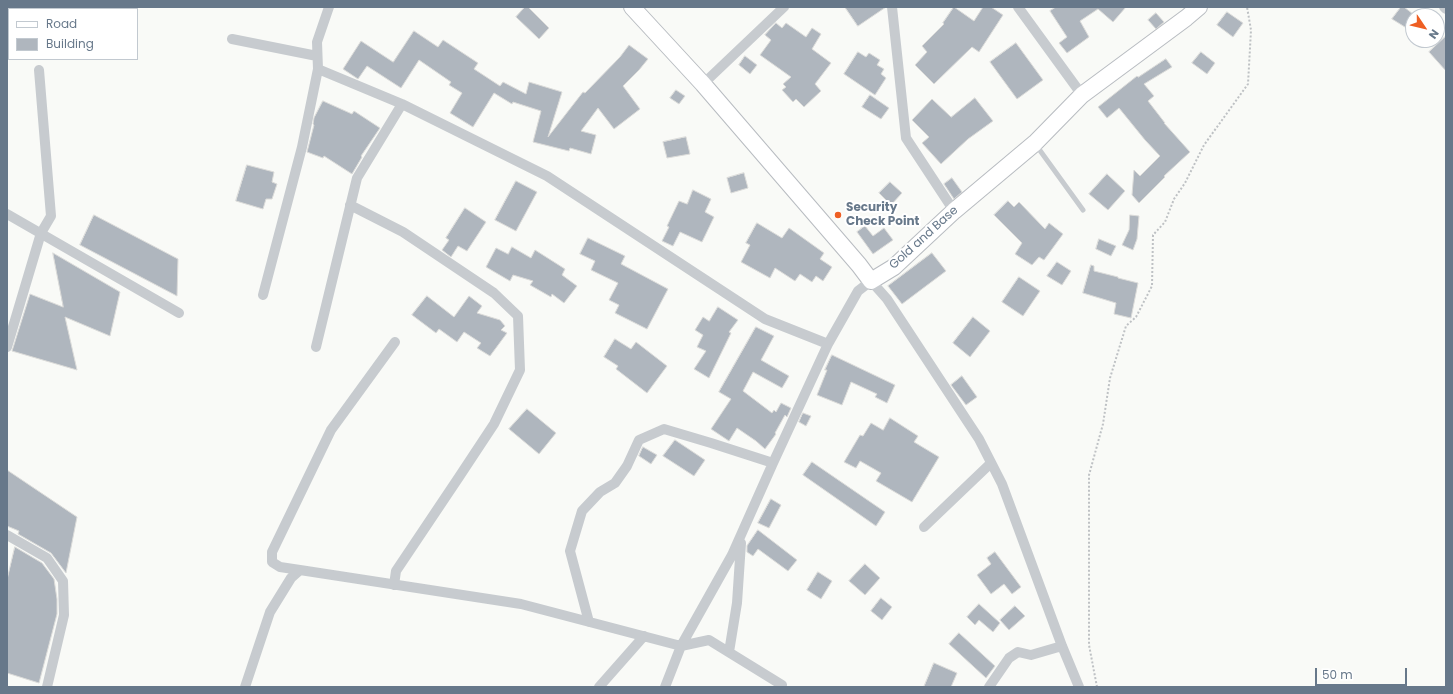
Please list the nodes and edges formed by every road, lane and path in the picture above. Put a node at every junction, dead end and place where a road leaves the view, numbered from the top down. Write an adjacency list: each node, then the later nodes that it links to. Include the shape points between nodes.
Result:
1 (329, 7): 11 (street, via 317,42)
2 (632, 7): 14 (main road)
3 (784, 7): 14 (street)
4 (892, 7): 20 (street, via 906,138)
5 (1018, 7): 15 (street)
6 (1199, 7): 15 (main road, Gold and Base)
7 (1247, 7): 49 (path, via 1251,30 1248,84 1204,145 1165,222 1153,235 1152,286 1136,317 1126,326 1110,378 1103,424 1089,475 1089,645)
8 (1444, 7): 9 (street)
9 (1446, 9)
10 (232, 39): 11 (street)
11 (317, 56): 12 (street)
12 (318, 69): 16 (street); 24 (street, via 302,147)
13 (39, 70): 22 (street, via 51,216)
14 (703, 84): 23 (main road)
15 (1082, 95): 17 (main road, Gold and Base)
16 (402, 104): 18 (street, via 357,178); 28 (street, via 547,176 765,319)
17 (1035, 143): 19 (lane); 20 (main road, Gold and Base)
18 (350, 205): 29 (street); 36 (street, via 410,236 494,292 518,316 520,370 494,424 396,571)
19 (1083, 210)
20 (954, 211): 23 (main road, Gold and Base, via 894,267)
21 (7, 214): 22 (street)
22 (41, 233): 25 (street); 27 (street)
23 (871, 281): 28 (street, via 858,291); 30 (street, via 887,299 941,379)
24 (263, 294)
25 (179, 313)
26 (395, 342): 35 (street, via 331,430 272,552 272,562 280,567)
27 (8, 343)
28 (828, 344): 31 (street)
29 (316, 347)
30 (991, 463): 32 (street); 40 (street, via 1002,484)
31 (773, 464): 34 (street); 37 (street, via 664,429 639,440 627,466 615,483 600,492 582,511 570,551)
32 (924, 527)
33 (7, 535): 43 (street, via 47,558 63,581 64,615)
34 (741, 537): 39 (street); 41 (street, via 737,603)
35 (300, 570): 36 (street); 44 (street, via 291,578 270,612)
36 (394, 584): 37 (street, via 520,604)
37 (589, 622): 38 (street)
38 (644, 636): 39 (street); 45 (street)
39 (681, 646): 41 (street, via 709,640); 46 (street)
40 (1062, 646): 47 (street, via 1031,655 1018,652 1009,658); 48 (street)
41 (728, 652): 42 (street)
42 (782, 685)
43 (47, 687)
44 (245, 687)
45 (599, 687)
46 (665, 687)
47 (989, 687)
48 (1080, 687)
49 (1097, 687)

